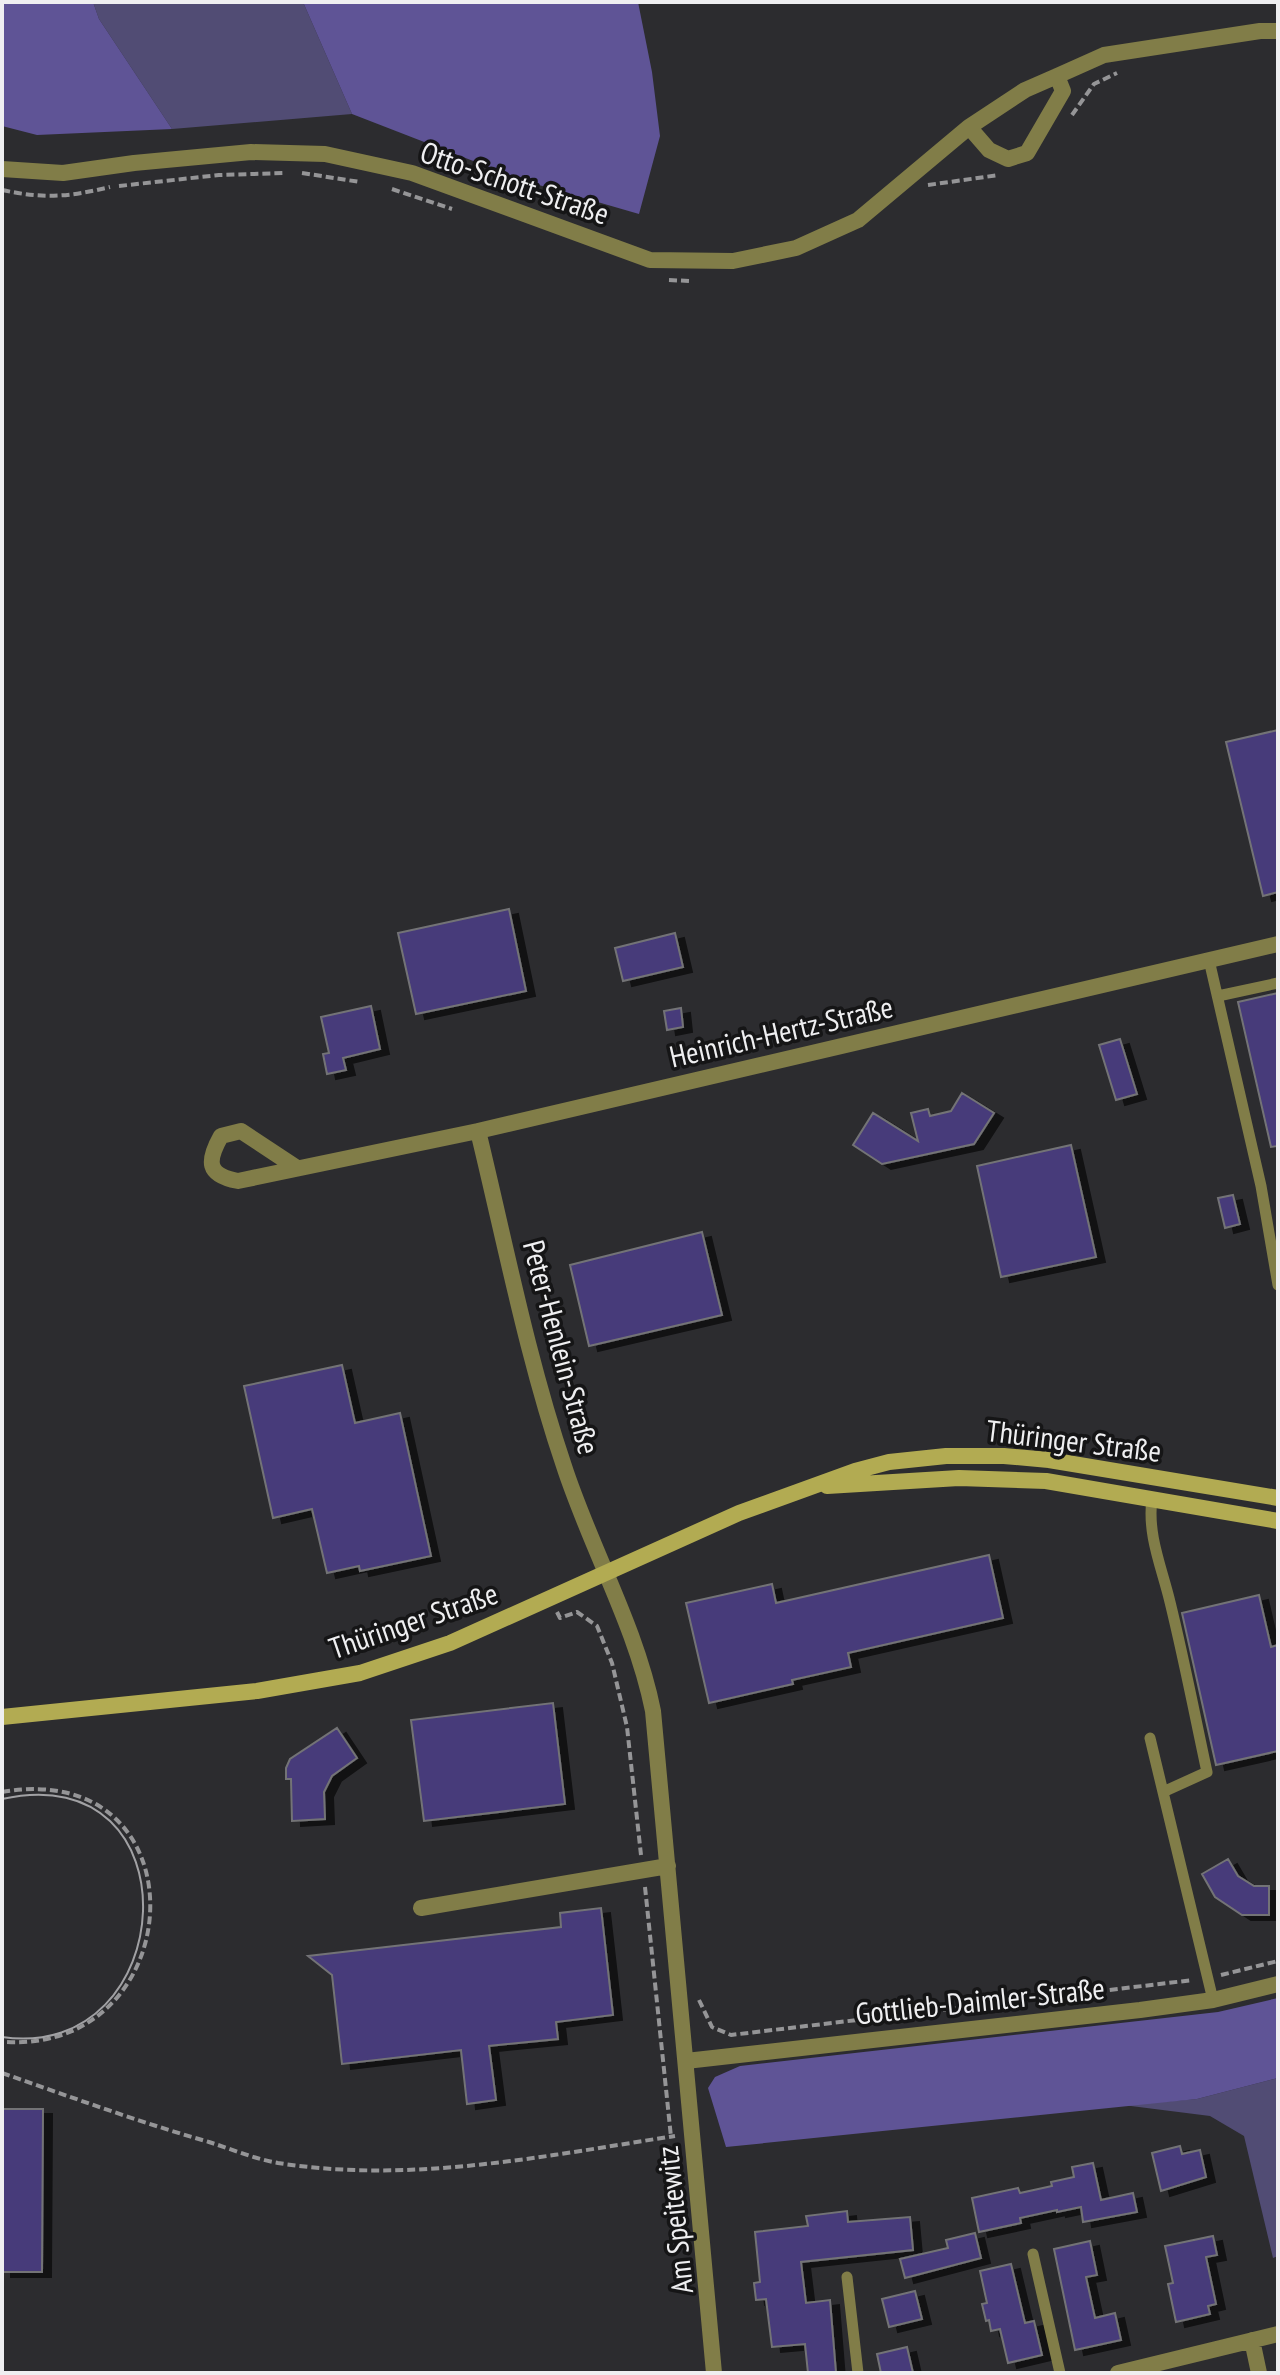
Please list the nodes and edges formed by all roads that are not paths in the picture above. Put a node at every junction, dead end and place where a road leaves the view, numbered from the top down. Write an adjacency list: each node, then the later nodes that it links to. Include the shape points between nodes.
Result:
1 (1278, 31): 2 (street, Otto-Schott-Straße, via 1104,55)
2 (1057, 76): 3 (street, Otto-Schott-Straße); 3 (street, via 1063,91 1027,153 1008,159 989,150)
3 (969, 127): 4 (street, Otto-Schott-Straße, via 858,220 796,248 733,261 650,260 412,173 325,154 251,152 63,173)
4 (2, 169)
5 (1278, 944): 6 (street, Heinrich-Hertz-Straße)
6 (1209, 960): 8 (lane); 9 (street, Heinrich-Hertz-Straße)
7 (1278, 983): 8 (lane)
8 (1218, 996): 11 (lane)
9 (478, 1131): 10 (street, Heinrich-Hertz-Straße); 17 (street, Peter-Henlein-Straße, via 535,1368 561,1458)
10 (297, 1168): 10 (street, Heinrich-Hertz-Straße, via 241,1131 221,1136 211,1153 212,1168 220,1178 238,1181)
11 (1278, 1285)
12 (1156, 1478): 13 (main road, Thüringer Straße, via 1049,1460 946,1456 889,1462); 14 (main road, Thüringer Straße); 15 (main road)
13 (818, 1486): 15 (main road, Thüringer Straße, via 998,1478); 17 (main road, Thüringer Straße, via 739,1513)
14 (1278, 1498)
15 (1152, 1499): 16 (main road, Thüringer Straße); 20 (lane, via 1152,1537 1207,1772)
16 (1278, 1521)
17 (604, 1573): 18 (main road, Thüringer Straße, via 450,1643 360,1673 257,1691); 21 (street, Peter-Henlein-Straße, via 647,1681)
18 (2, 1717)
19 (1150, 1738): 20 (lane)
20 (1163, 1792): 24 (lane)
21 (668, 1866): 22 (street); 25 (street, Am Speitewitz)
22 (421, 1908)
23 (1278, 1984): 24 (street, Gottlieb-Daimler-Straße)
24 (1213, 2000): 25 (street, Gottlieb-Daimler-Straße)
25 (686, 2061): 30 (street, Am Speitewitz)
26 (1033, 2254): 32 (lane)
27 (847, 2277): 31 (lane)
28 (1278, 2334): 29 (street)
29 (1252, 2340): 33 (street); 34 (street)
30 (714, 2373)
31 (858, 2373)
32 (1060, 2373)
33 (1118, 2373)
34 (1259, 2373)

